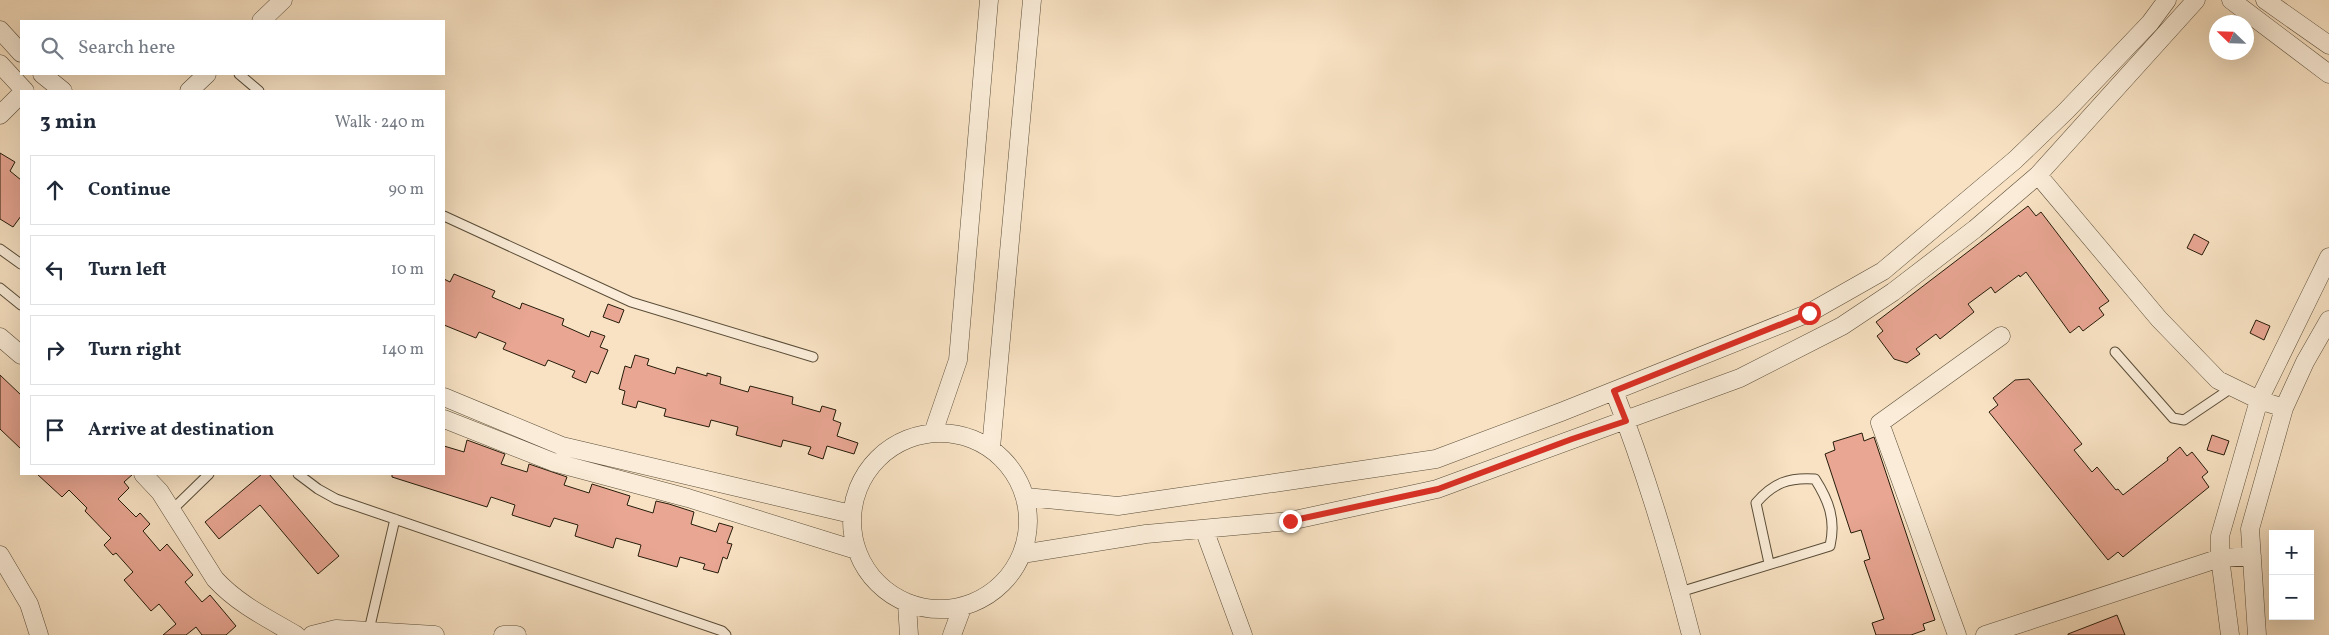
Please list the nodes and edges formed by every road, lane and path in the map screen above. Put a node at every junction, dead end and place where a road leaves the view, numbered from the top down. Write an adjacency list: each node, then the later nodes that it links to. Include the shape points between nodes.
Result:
1 (284, 0): 8 (street)
2 (989, 0): 43 (street, via 958,360)
3 (1032, 0): 44 (street)
4 (2168, 0): 37 (street, via 2066,111 2015,160 1883,271 1809,313)
5 (2196, 0): 23 (street)
6 (2231, 0): 13 (street)
7 (2265, 0): 10 (street)
8 (263, 20)
9 (0, 30): 11 (street)
10 (2329, 45)
11 (20, 52)
12 (0, 64): 17 (street)
13 (2329, 74)
14 (43, 75): 18 (street)
15 (206, 75): 19 (street)
16 (240, 75): 20 (lane)
17 (24, 90)
18 (62, 90)
19 (190, 90)
20 (258, 90)
21 (20, 95): 22 (street)
22 (0, 115)
23 (2038, 175): 36 (street, via 2159,319 2218,380); 42 (street, via 1975,229 1893,292 1842,326 1740,378)
24 (445, 216): 35 (lane, via 631,302)
25 (0, 249): 27 (lane)
26 (2329, 257): 39 (street)
27 (20, 263)
28 (0, 288): 29 (lane)
29 (20, 303)
30 (2329, 320): 40 (street)
31 (2001, 336): 74 (street, via 1880,423)
32 (0, 337): 34 (street)
33 (2114, 352): 36 (lane, via 2174,418 2184,420)
34 (20, 354)
35 (813, 357)
36 (2233, 388): 39 (street)
37 (1614, 391): 42 (street); 48 (street, via 1436,458 1118,506)
38 (445, 397): 50 (street, via 562,446)
39 (2259, 400): 40 (street); 57 (street, via 2220,536)
40 (2284, 408): 56 (street, via 2250,529)
41 (445, 418): 53 (street, via 552,462 688,498)
42 (1626, 421): 52 (street, via 1438,489 1290,521); 59 (street)
43 (932, 433): 44 (street, via 963,435); 50 (street, via 902,441 877,459 859,484)
44 (991, 448): 48 (street, via 1012,470)
45 (144, 475): 49 (street, via 160,492)
46 (208, 475): 49 (lane)
47 (299, 475): 51 (lane, via 332,496)
48 (1026, 497): 54 (street, via 1029,526)
49 (170, 511): 64 (street, via 224,588 251,609)
50 (852, 514): 53 (street)
51 (395, 519): 62 (lane); 69 (lane)
52 (1204, 529): 54 (street, via 1146,534); 72 (street)
53 (856, 550): 60 (street, via 867,573 885,591)
54 (1022, 554): 61 (street, via 1008,578 987,597)
55 (0, 555): 63 (street, via 30,604)
56 (2252, 556): 57 (street); 77 (street)
57 (2220, 558): 75 (street); 76 (street)
58 (1769, 563): 58 (lane, via 1756,503 1778,483 1796,478 1814,479 1823,491 1834,528 1830,546); 59 (lane)
59 (1680, 592): 73 (street)
60 (907, 604): 61 (street, via 934,610); 70 (street)
61 (962, 608): 71 (street)
62 (369, 630): 65 (street, via 336,629); 66 (street)
63 (39, 635)
64 (296, 635)
65 (312, 635)
66 (435, 635)
67 (503, 635): 68 (street)
68 (517, 635)
69 (726, 635)
70 (909, 635)
71 (952, 635)
72 (1243, 635)
73 (1691, 635)
74 (1957, 635)
75 (1985, 635)
76 (2230, 635)
77 (2257, 635)

